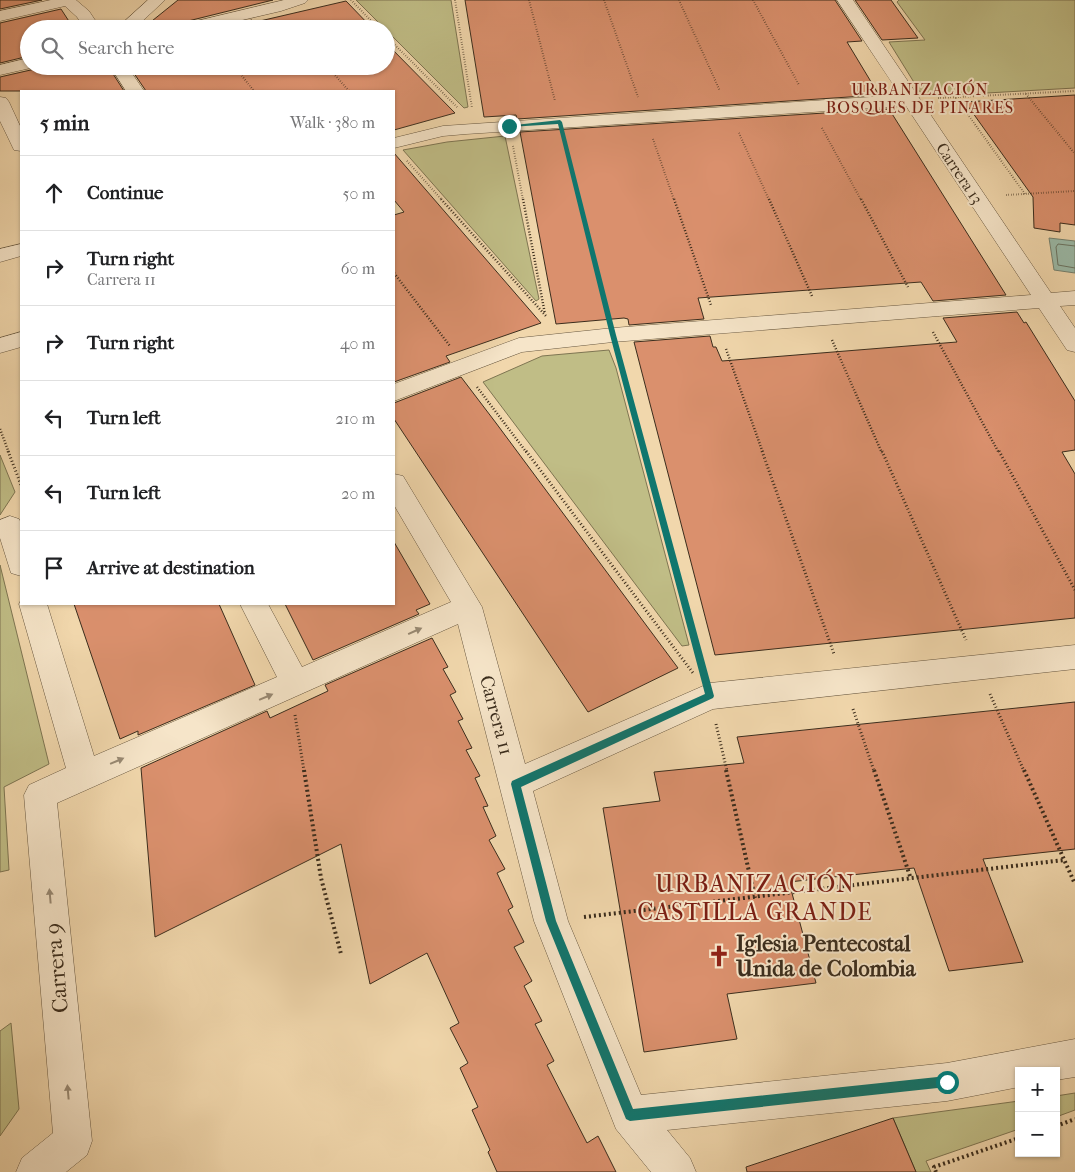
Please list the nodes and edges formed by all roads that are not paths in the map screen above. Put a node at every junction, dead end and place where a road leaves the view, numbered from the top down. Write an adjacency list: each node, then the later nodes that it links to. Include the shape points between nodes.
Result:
1 (157, 0): 7 (street)
2 (300, 0): 8 (street)
3 (845, 0): 13 (street, Carrera 13)
4 (67, 1): 5 (street); 6 (street)
5 (0, 16)
6 (87, 20)
7 (134, 20)
8 (222, 20)
9 (20, 65): 10 (street)
10 (0, 70)
11 (124, 75): 12 (street)
12 (134, 90)
13 (911, 100): 16 (street, via 509,126 465,122); 20 (street, Carrera 13)
14 (0, 102): 15 (street)
15 (20, 144)
16 (398, 149)
17 (20, 250): 18 (street)
18 (0, 256)
19 (1075, 298): 20 (street)
20 (1045, 300): 22 (street, Carrera 13); 24 (street, via 551,341 519,346 471,376)
21 (20, 339): 23 (street)
22 (1075, 345)
23 (0, 346)
24 (395, 393)
25 (395, 485): 30 (street, Carrera 11)
26 (10, 526): 27 (street)
27 (20, 561)
28 (33, 605): 33 (street)
29 (255, 605): 32 (street)
30 (468, 607): 32 (street, one-way to 30); 34 (street, Carrera 11)
31 (1075, 657): 34 (street, via 710,696)
32 (296, 684): 33 (street, one-way to 32)
33 (84, 775): 37 (street, Carrera 9, one-way to 33, via 73,1141 40,795)
34 (515, 784): 36 (street, Carrera 11, via 551,921)
35 (1075, 1058): 36 (street, via 947,1082)
36 (630, 1115): 38 (street, Carrera 11)
37 (36, 1172)
38 (676, 1172)

